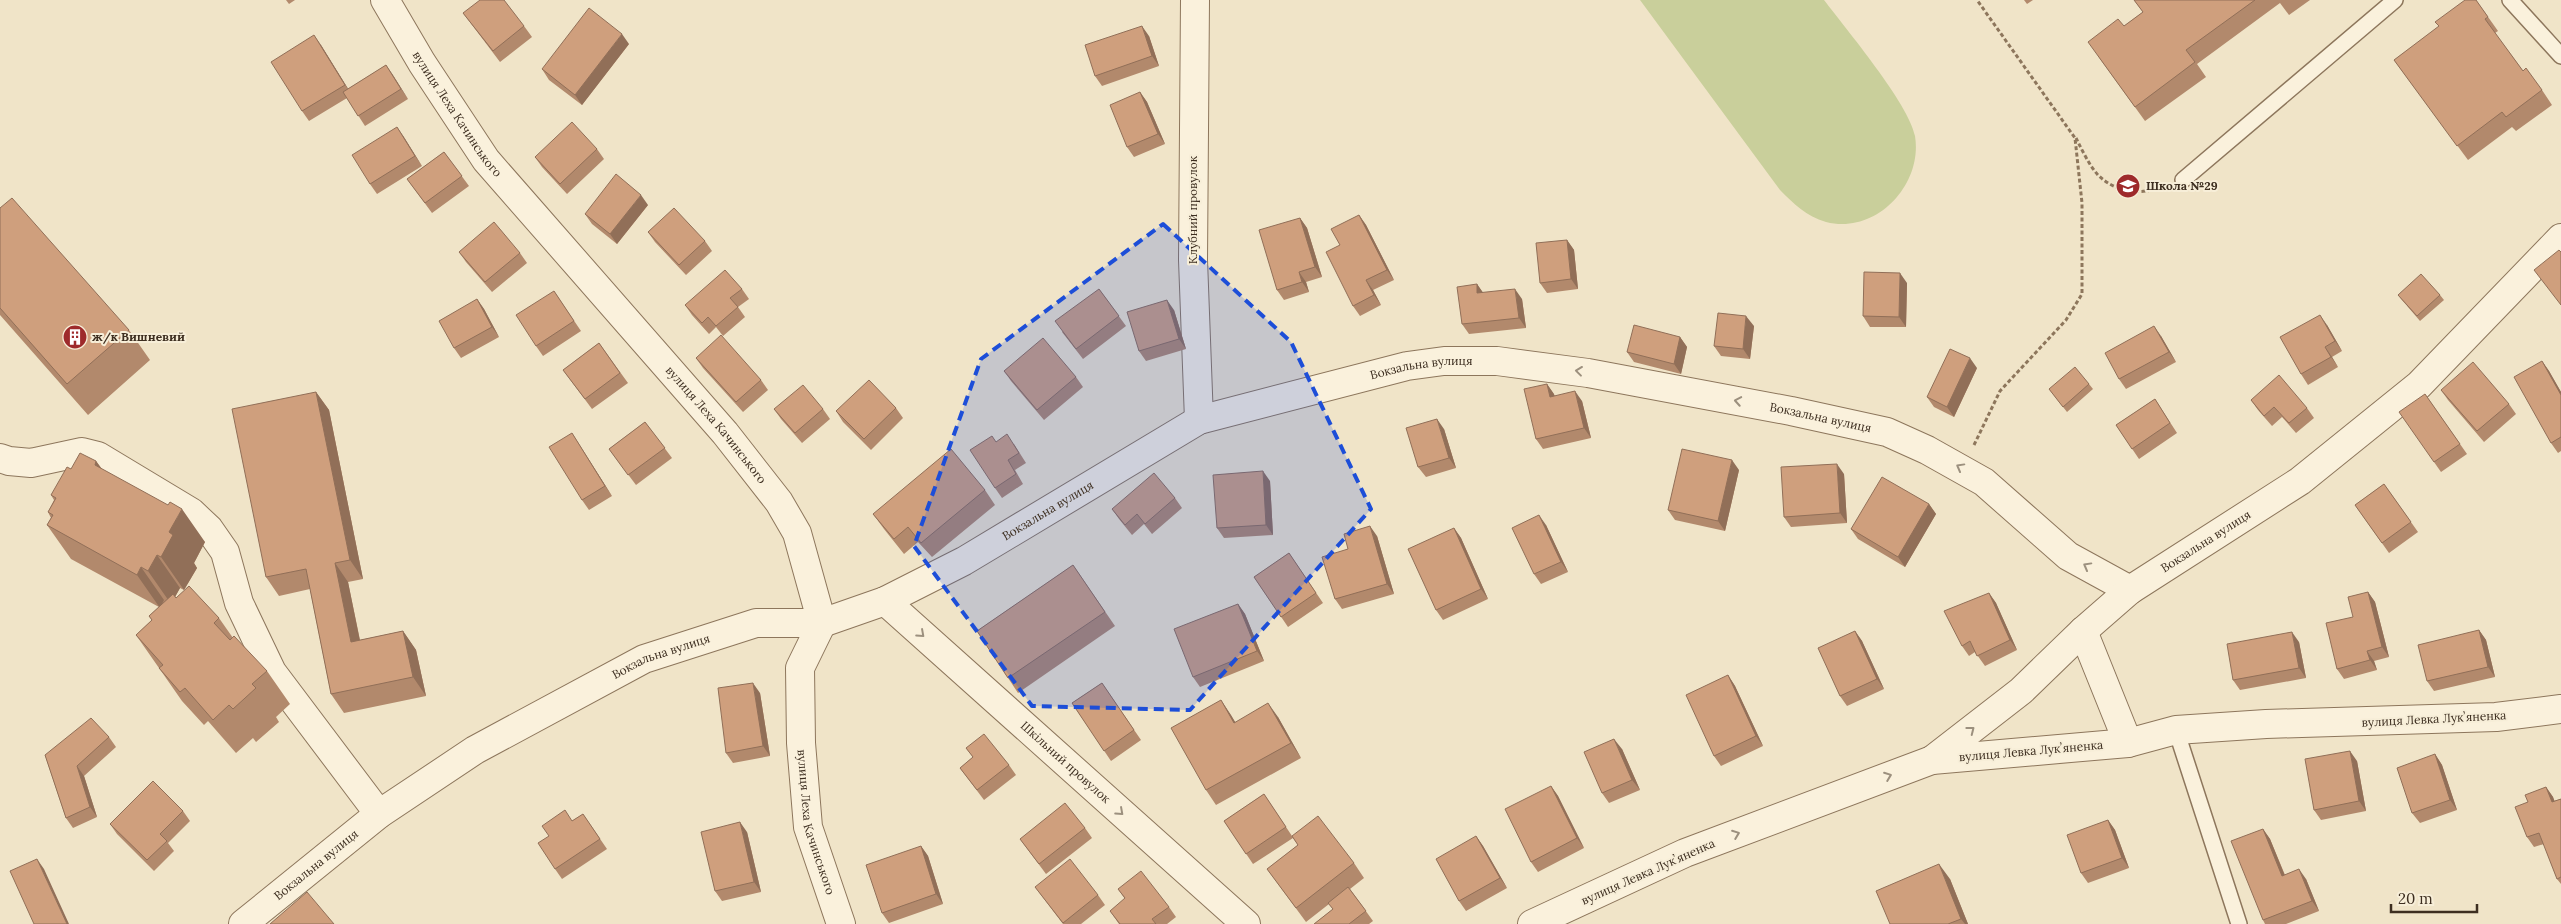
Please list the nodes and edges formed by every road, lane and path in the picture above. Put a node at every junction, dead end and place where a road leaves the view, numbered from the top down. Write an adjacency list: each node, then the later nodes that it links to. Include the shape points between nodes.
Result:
1 (385, 0): 15 (street, вулиця Леха Качинського, via 486,160 725,433 779,502 797,533)
2 (1195, 0): 10 (street, Клубний провулок, via 1193,260)
3 (1977, 0): 7 (path)
4 (2395, 0): 8 (lane)
5 (2510, 0): 6 (lane)
6 (2561, 56)
7 (2075, 138): 8 (path, via 2098,175 2121,190 2148,192); 12 (path, via 2082,203 2082,294 2066,320 2000,391)
8 (2183, 180)
9 (2561, 238): 13 (street, Вокзальна вулиця, via 2419,385 2300,480)
10 (1199, 420): 12 (street, Вокзальна вулиця, one-way to 10, via 1887,432 1588,372 1498,361 1444,361 1407,366); 14 (street, Вокзальна вулиця, via 964,562)
11 (0, 458): 21 (street, via 9,462 31,463 82,452 98,456 190,512 209,529 225,552 239,603 272,672)
12 (1962, 468): 13 (street, Вокзальна вулиця, one-way to 12, via 2068,556 1984,482)
13 (2130, 590): 16 (street)
14 (885, 601): 15 (street, Вокзальна вулиця); 24 (street, Шкільний провулок, one-way to 24)
15 (822, 623): 21 (street, Вокзальна вулиця, via 756,623 644,659 476,750); 23 (street, вулиця Леха Качинського, via 800,668 801,743 808,827)
16 (2083, 631): 19 (street); 20 (street, one-way to 16, via 2021,691)
17 (2561, 708): 18 (street, вулиця Левка Лукʼяненка, via 2496,717)
18 (2176, 730): 19 (street, вулиця Левка Лукʼяненка); 26 (lane)
19 (2128, 743): 20 (street, вулиця Левка Лукʼяненка)
20 (1932, 760): 25 (street, вулиця Левка Лукʼяненка, one-way to 20, via 1685,853)
21 (380, 814): 22 (street, Вокзальна вулиця)
22 (243, 924)
23 (840, 924)
24 (1246, 924)
25 (1532, 924)
26 (2239, 924)

